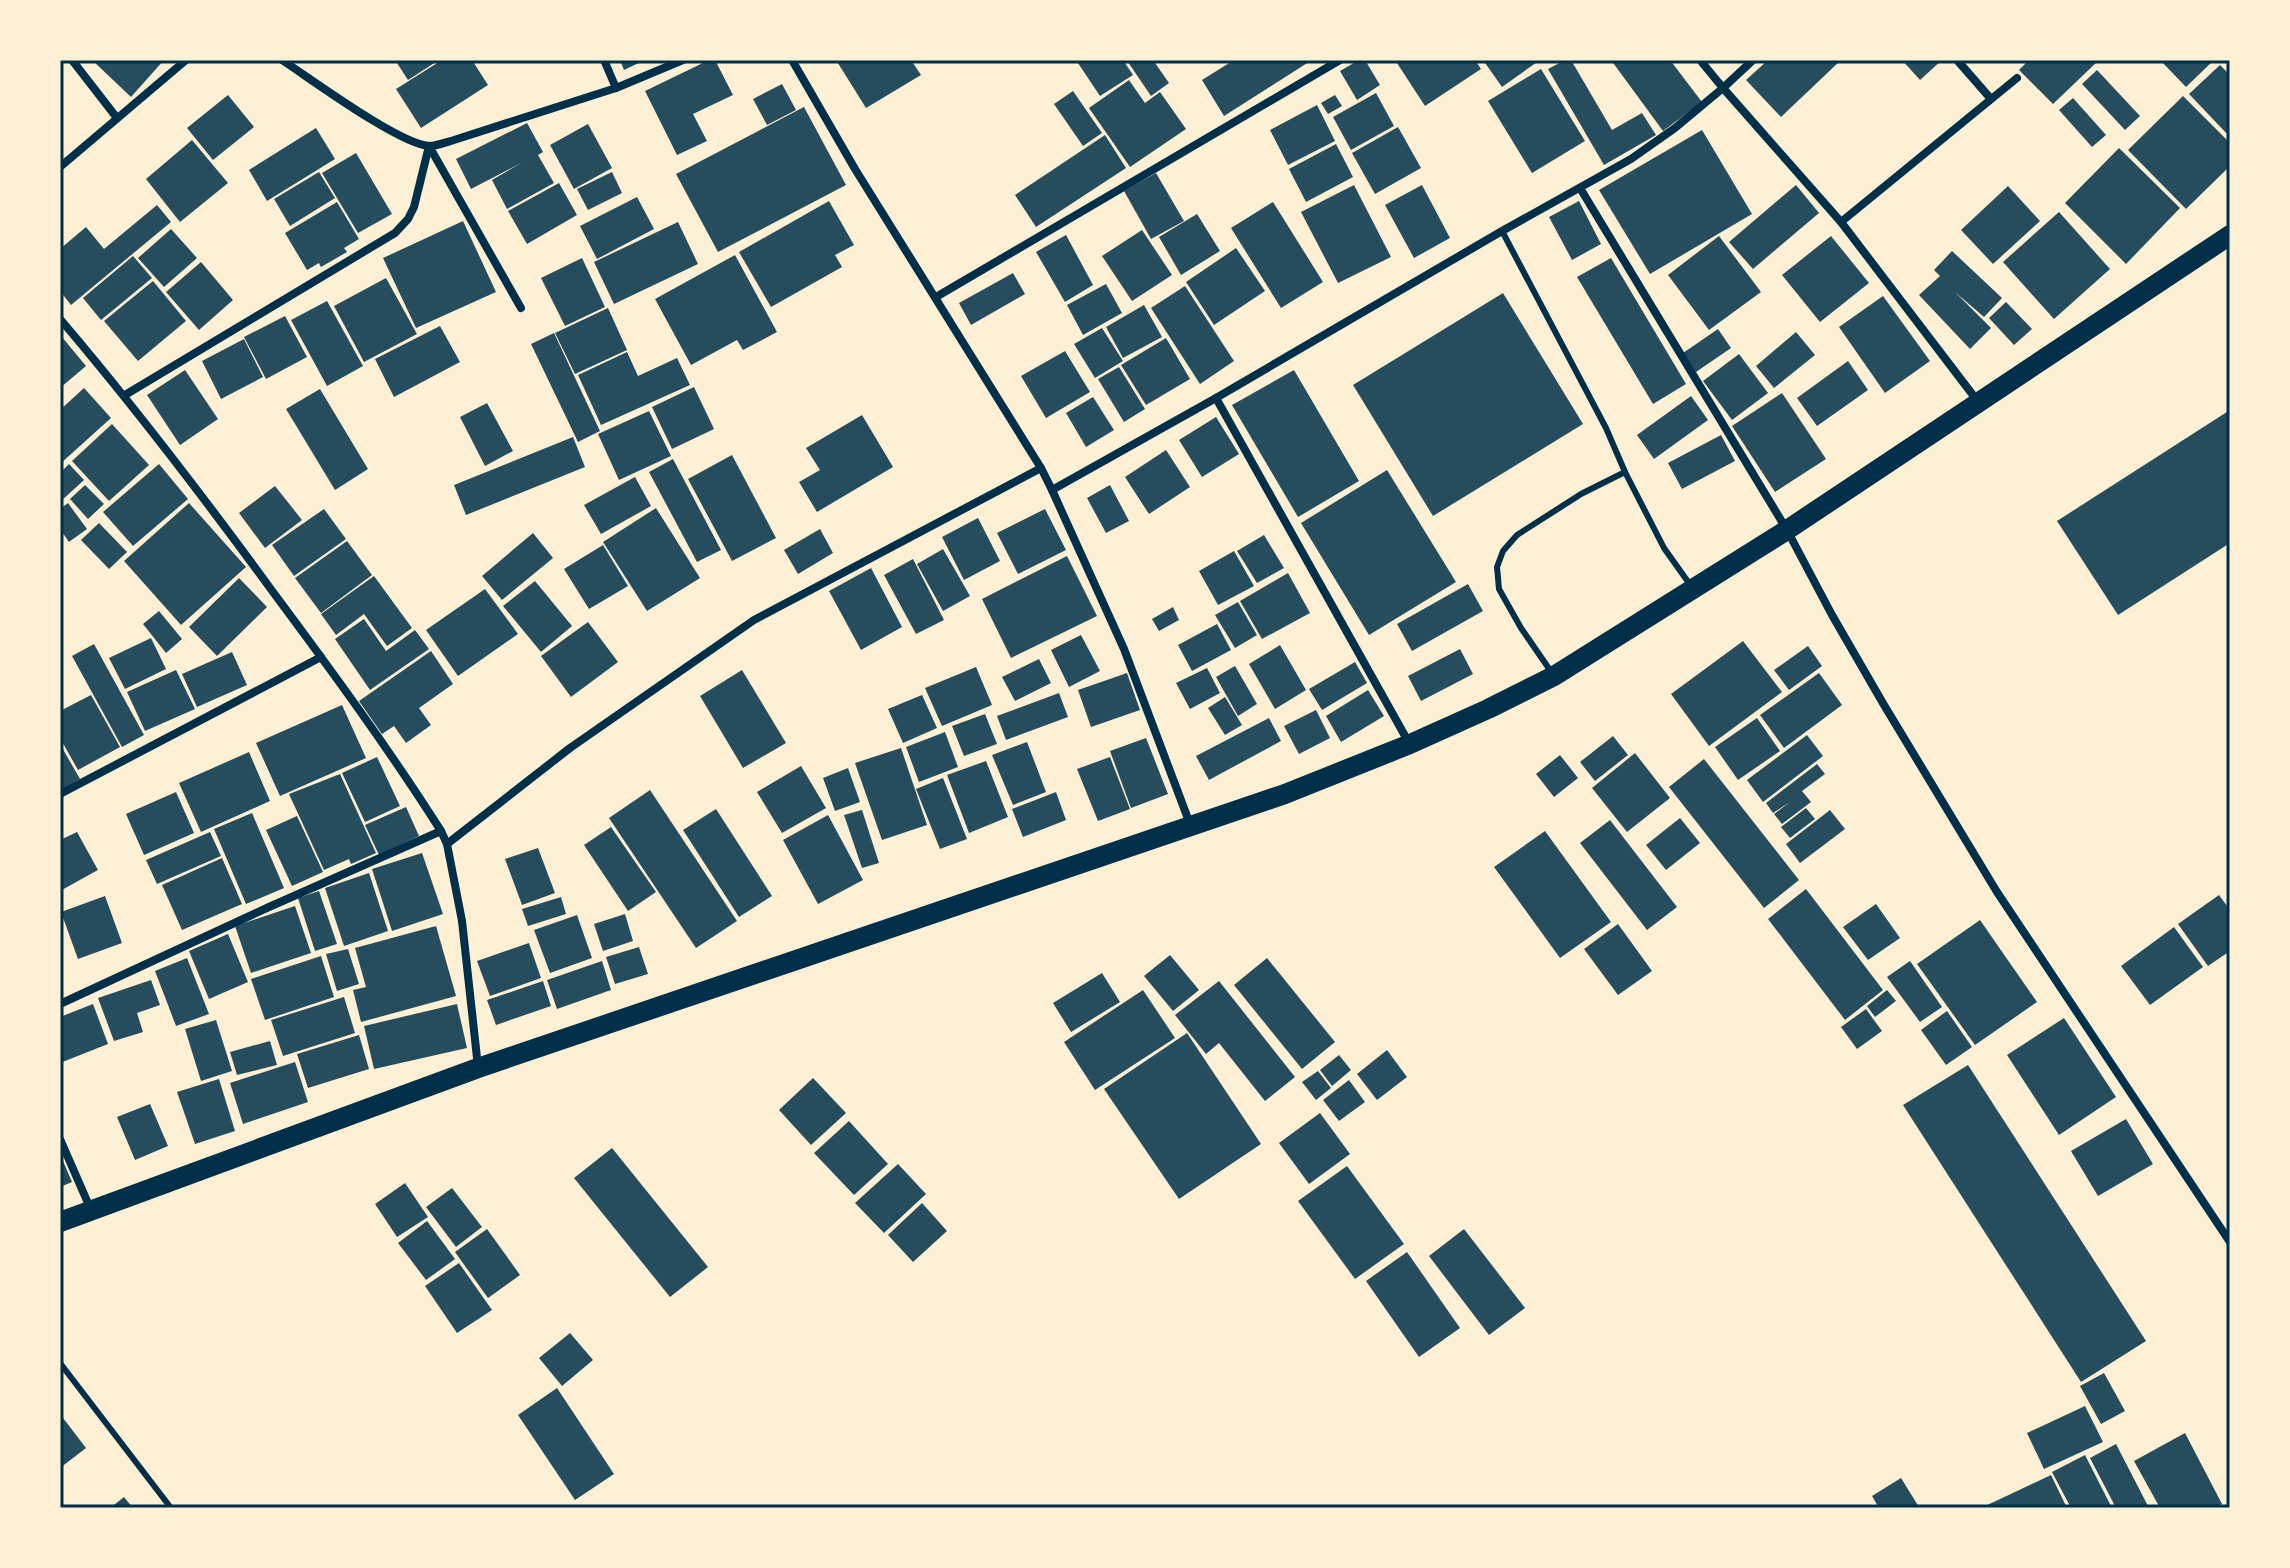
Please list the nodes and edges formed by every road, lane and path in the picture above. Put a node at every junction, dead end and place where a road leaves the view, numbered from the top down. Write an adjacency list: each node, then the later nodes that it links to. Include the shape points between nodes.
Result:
1 (72, 60): 15 (street)
2 (186, 60): 15 (street)
3 (282, 60): 16 (street, via 372,120)
4 (604, 60): 12 (street)
5 (683, 60): 12 (street)
6 (792, 60): 22 (street)
7 (1340, 60): 22 (street)
8 (1700, 60): 13 (street)
9 (1753, 60): 13 (street)
10 (1957, 60): 14 (street)
11 (2017, 78): 14 (street)
12 (616, 88): 16 (street)
13 (1723, 88): 18 (street, via 1631,159); 19 (street)
14 (1991, 99): 19 (street)
15 (117, 118): 17 (street)
16 (429, 146): 23 (street); 25 (street, via 414,207 395,233)
17 (60, 167)
18 (1580, 188): 20 (street); 31 (street)
19 (1841, 222): 27 (street)
20 (1502, 231): 26 (street); 29 (lane)
21 (2230, 235): 27 (main road)
22 (936, 297): 28 (street)
23 (521, 308)
24 (60, 319): 25 (street)
25 (125, 395): 33 (street)
26 (1216, 398): 30 (street); 35 (street)
27 (1980, 404): 31 (main road)
28 (1041, 468): 30 (street); 39 (street, via 754,620 570,748)
29 (1625, 472): 32 (lane, via 1664,548); 34 (lane, via 1517,535 1497,567 1499,589)
30 (1052, 490): 37 (street, via 1124,649)
31 (1787, 530): 32 (main road); 45 (street, via 1997,892)
32 (1693, 589): 34 (main road)
33 (321, 657): 36 (street); 38 (street)
34 (1554, 676): 35 (main road)
35 (1410, 744): 37 (main road)
36 (60, 794)
37 (1191, 827): 41 (main road)
38 (441, 831): 39 (street); 40 (street)
39 (447, 844): 41 (street, via 462,921)
40 (60, 1004)
41 (478, 1068): 43 (main road)
42 (60, 1139): 43 (street)
43 (92, 1210): 44 (main road)
44 (60, 1222)
45 (2230, 1242)
46 (60, 1363): 47 (lane)
47 (171, 1508)

